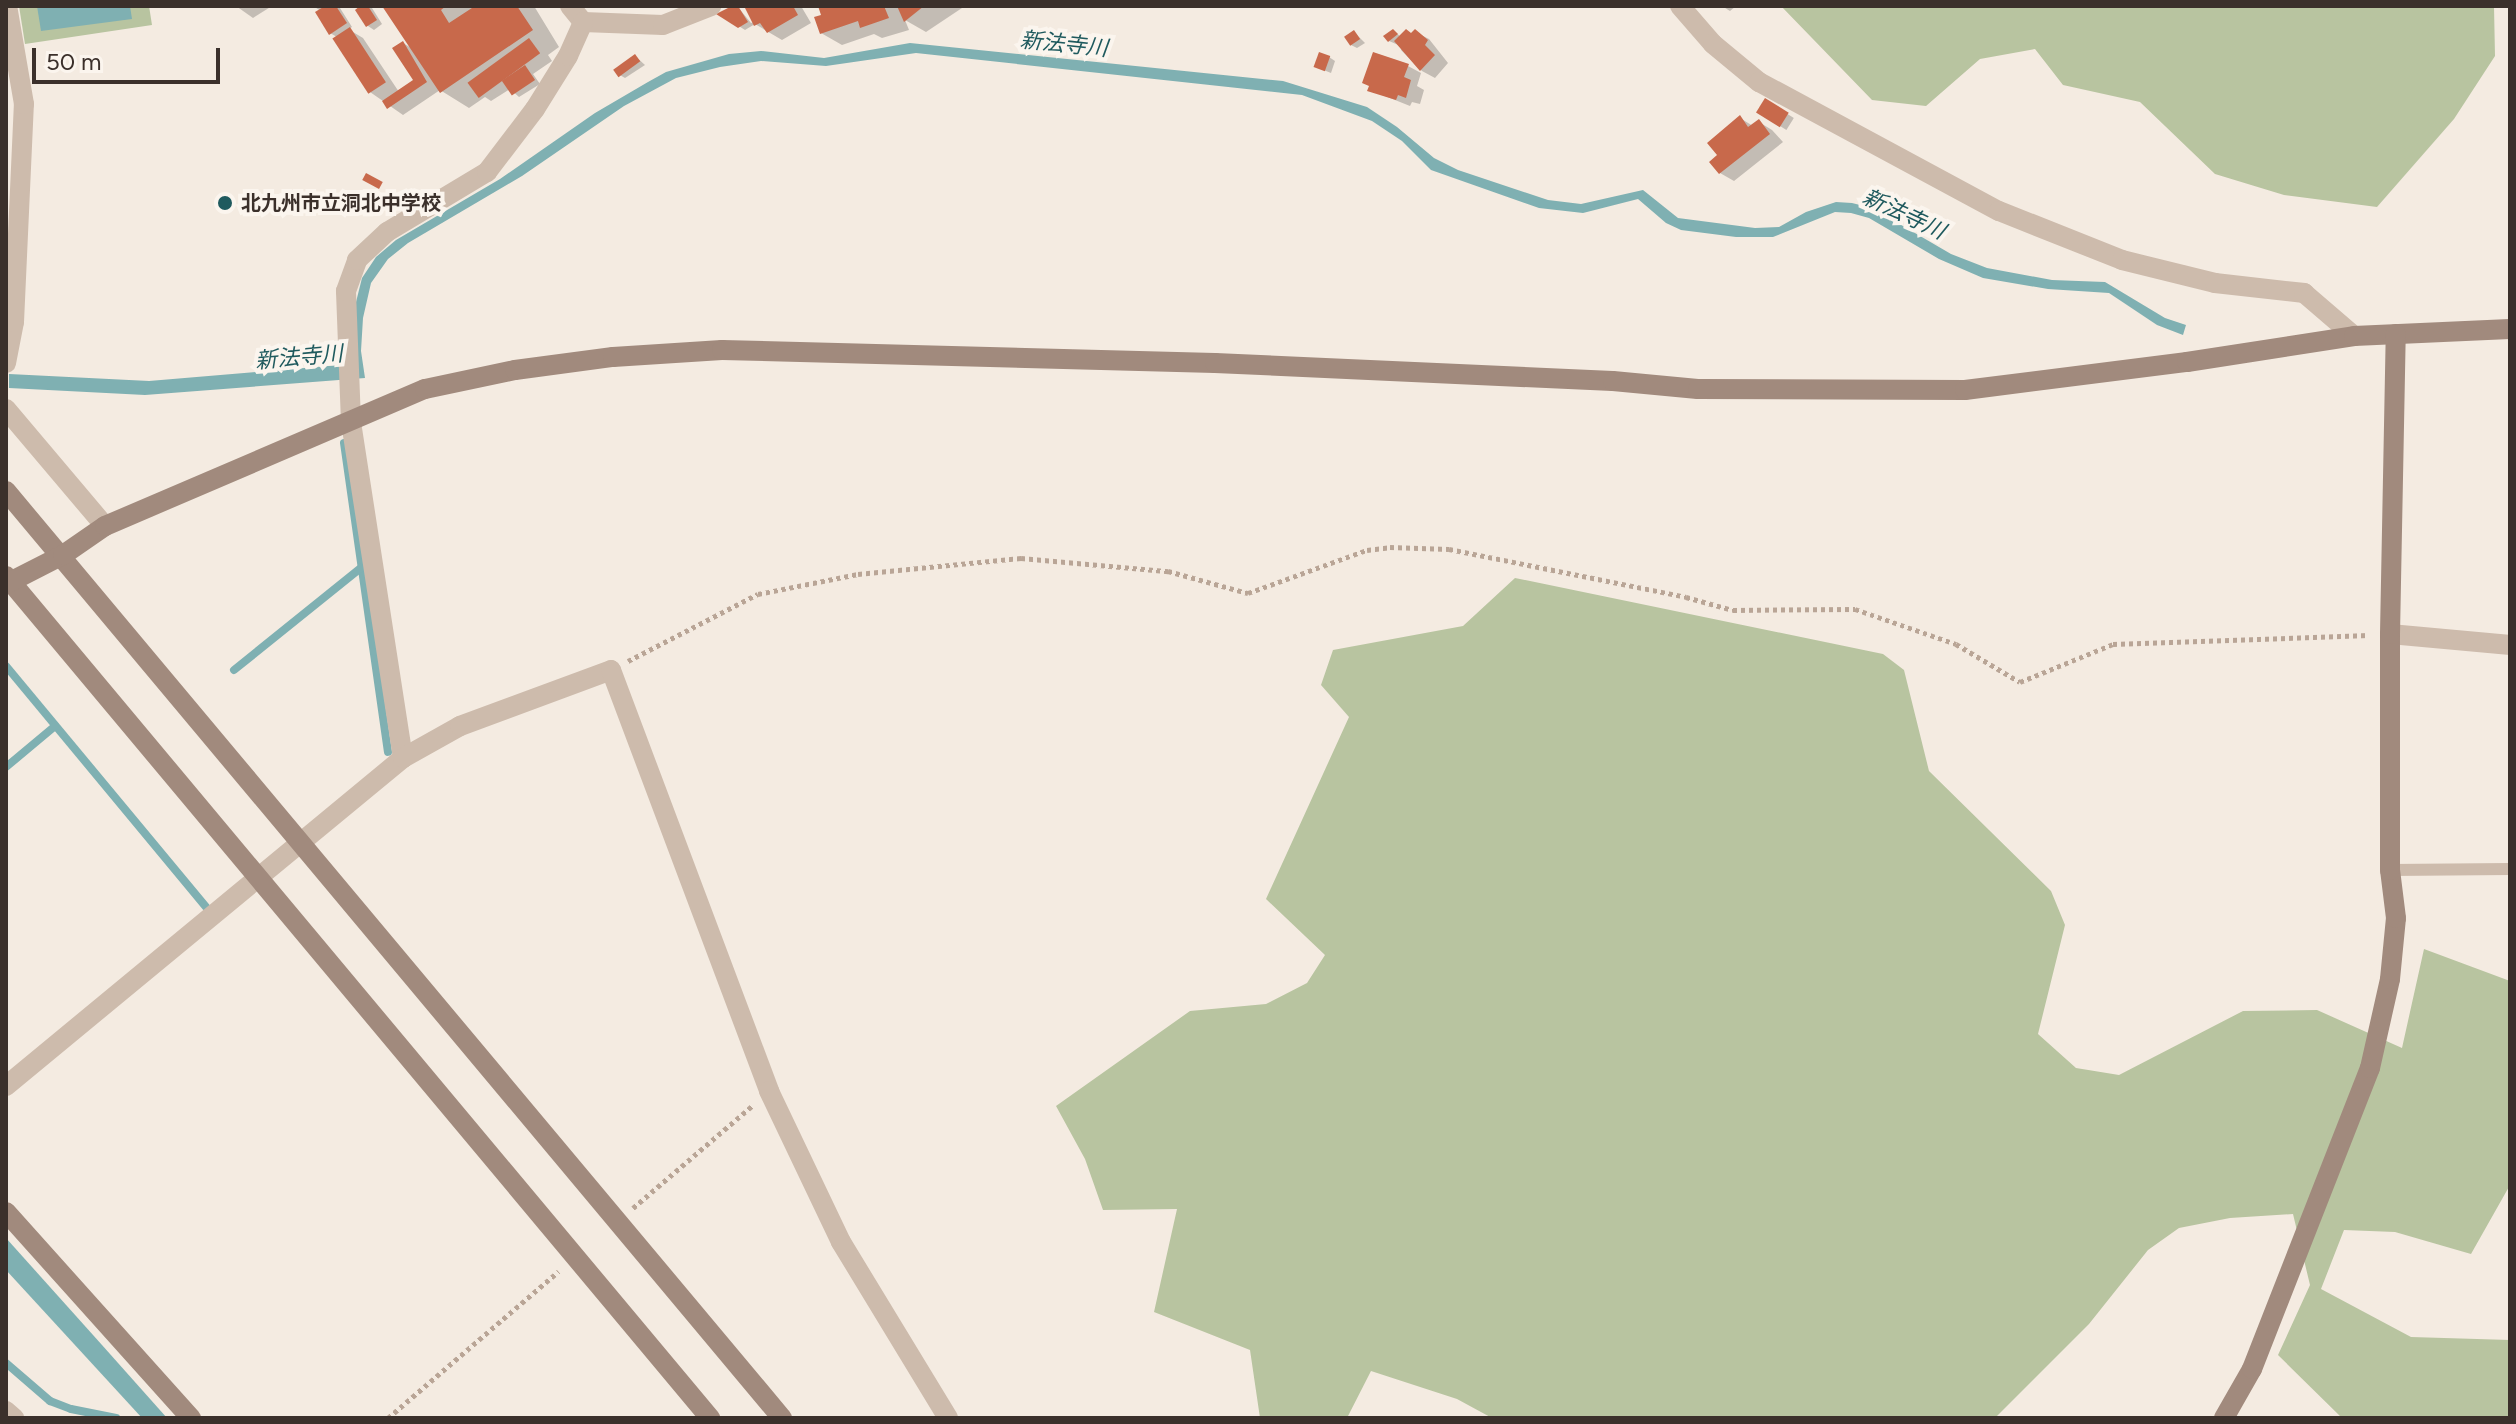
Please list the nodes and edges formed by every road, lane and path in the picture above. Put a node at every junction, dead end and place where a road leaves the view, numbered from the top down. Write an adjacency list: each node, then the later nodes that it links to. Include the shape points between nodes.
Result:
1 (7, 6): 8 (street, via 24,104 14,322)
2 (711, 6): 4 (street, via 663,25)
3 (1680, 6): 7 (street, via 1713,44 1759,82 1963,193 2122,260 2215,283 2304,293)
4 (576, 14): 10 (street, via 568,56 487,172 387,232 357,260 346,291)
5 (2510, 329): 6 (street)
6 (2396, 334): 7 (street); 15 (street)
7 (2354, 336): 10 (street, via 1965,390 1698,389 1215,363 722,350 515,370 425,389)
8 (6, 363)
9 (6, 409): 12 (street)
10 (351, 422): 12 (street); 18 (street)
11 (6, 491): 13 (street)
12 (105, 526): 13 (street)
13 (63, 555): 14 (street); 19 (street)
14 (7, 581): 22 (street)
15 (2390, 634): 16 (street); 17 (path, via 2113,644 2020,682 1956,644 1855,609 1733,610 1449,549 1390,547 1367,550 1248,593 1168,571 1021,558 858,574 758,594); 21 (street)
16 (2510, 645)
17 (611, 670): 18 (street, via 460,726); 30 (street, via 769,1091 841,1242)
18 (403, 758): 19 (street)
19 (301, 840): 22 (street); 29 (street)
20 (2510, 869): 21 (lane)
21 (2390, 870): 31 (street, via 2396,918 2390,979 2370,1068 2252,1369)
22 (261, 877): 23 (street); 28 (street)
23 (6, 1086)
24 (6, 1212): 27 (street)
25 (6, 1411): 26 (street)
26 (14, 1418)
27 (191, 1418)
28 (710, 1418)
29 (782, 1418)
30 (948, 1418)
31 (2224, 1418)

